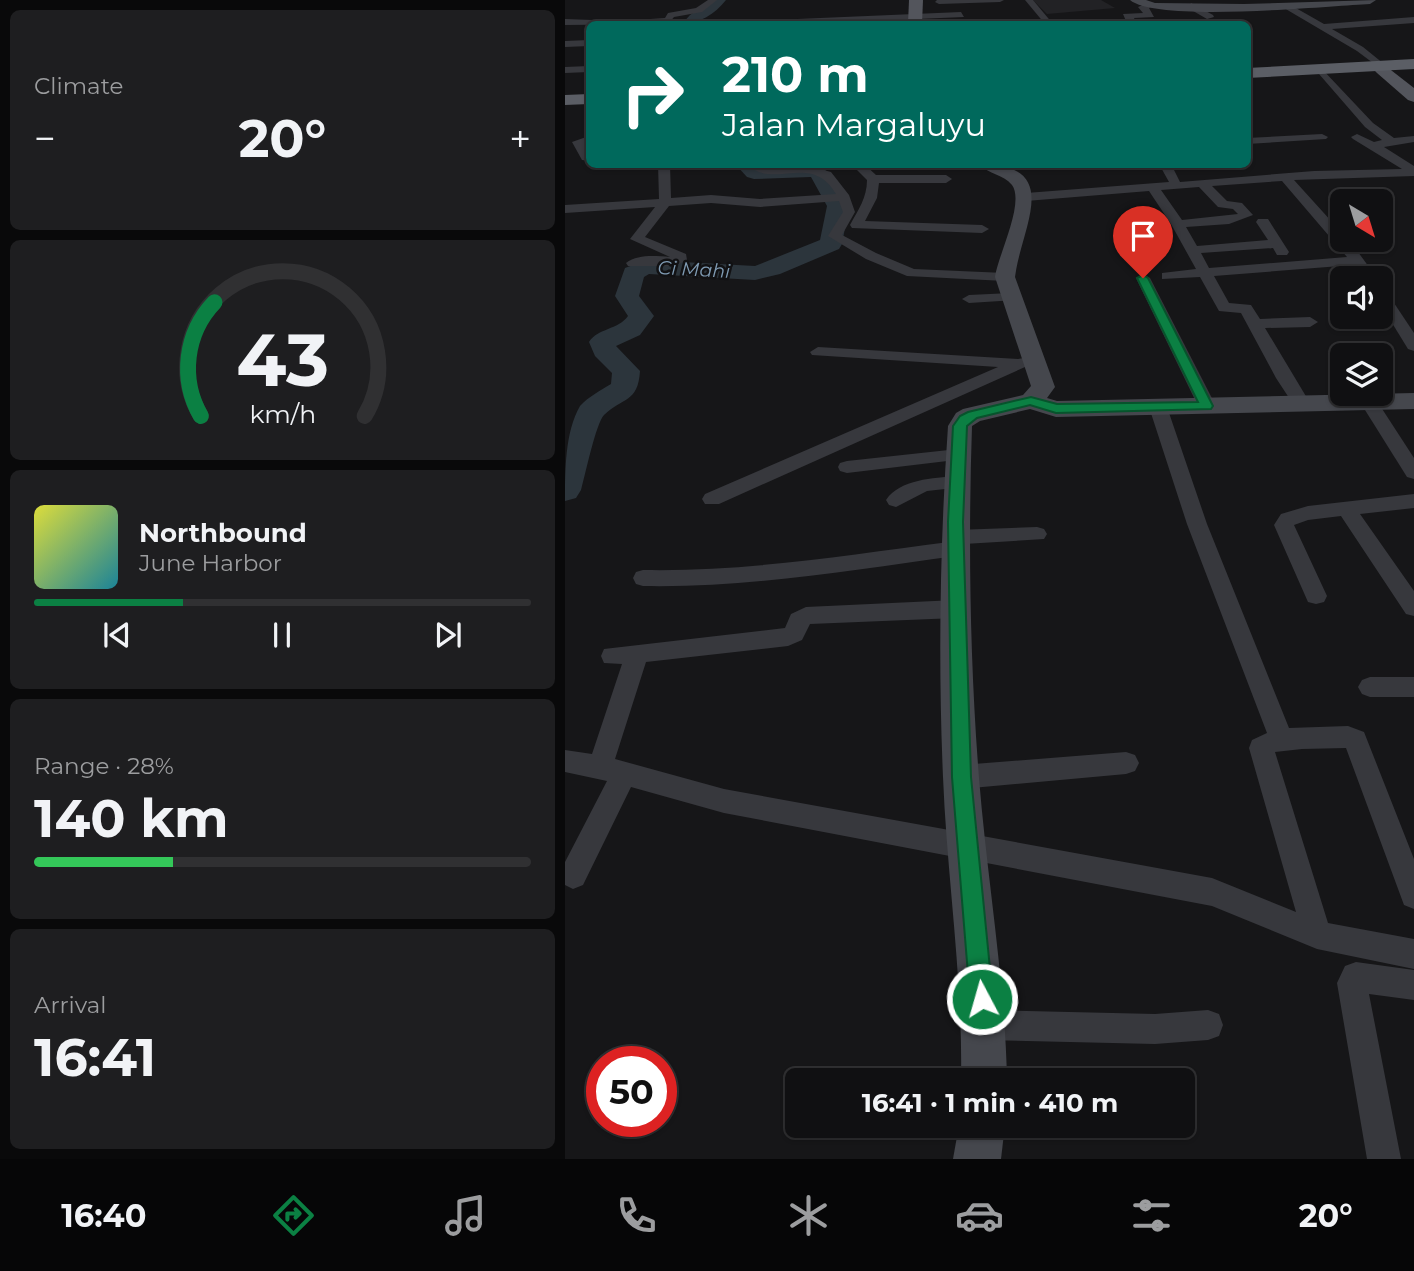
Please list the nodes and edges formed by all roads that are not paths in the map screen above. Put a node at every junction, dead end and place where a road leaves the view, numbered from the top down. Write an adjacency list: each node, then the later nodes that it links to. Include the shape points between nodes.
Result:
1 (713, 0): 16 (street, via 701,10 672,15)
2 (1000, 0): 7 (street)
3 (1029, 0): 18 (street)
4 (1136, 0): 10 (main road)
5 (1233, 0): 12 (street)
6 (1370, 0): 8 (main road)
7 (916, 1): 17 (main road)
8 (1343, 1): 9 (main road)
9 (1297, 3): 12 (main road); 22 (street)
10 (1148, 6): 11 (main road); 19 (street, via 1142,7 1151,15 1126,16)
11 (1191, 6): 12 (main road); 14 (street)
12 (1244, 8)
13 (961, 15): 17 (street)
14 (1210, 18)
15 (1414, 20): 22 (street)
16 (666, 21)
17 (915, 21)
18 (1046, 21)
19 (1132, 21)
20 (565, 22): 21 (street)
21 (586, 23)
22 (1322, 27): 27 (street, via 1360,48)
23 (586, 43): 24 (street)
24 (565, 44)
25 (569, 58): 28 (street)
26 (1414, 66): 27 (highway)
27 (1381, 68): 31 (highway); 32 (highway); 34 (main road)
28 (578, 69): 29 (street); 30 (street)
29 (586, 69)
30 (565, 70)
31 (1301, 71): 32 (highway); 33 (highway)
32 (1322, 72): 42 (street, via 1369,125)
33 (1251, 73)
34 (1414, 97)
35 (565, 101): 36 (highway)
36 (586, 101)
37 (1322, 137): 41 (street)
38 (1357, 137): 43 (street)
39 (1414, 139): 42 (street)
40 (586, 140): 44 (street, via 578,142)
41 (1251, 141)
42 (1392, 142): 43 (street)
43 (1372, 145): 53 (street)
44 (586, 158)
45 (1251, 167): 57 (street)
46 (664, 168): 63 (street)
47 (758, 168): 48 (street)
48 (819, 168)
49 (819, 168): 61 (street, via 840,189)
50 (861, 168): 55 (street)
51 (1000, 168): 62 (main road, via 1018,179)
52 (1167, 168): 59 (street)
53 (1414, 172): 54 (street)
54 (1285, 177): 57 (street); 71 (street)
55 (873, 179): 56 (street); 66 (street, via 873,198)
56 (946, 179)
57 (1262, 179): 58 (street)
58 (1202, 183): 59 (street); 67 (street, via 1223,204 1237,206 1246,215)
59 (1176, 185): 60 (street)
60 (1152, 187): 62 (street); 67 (street)
61 (841, 197): 63 (street, via 760,203); 66 (street)
62 (1026, 197): 78 (main road, via 1017,237 1006,259)
63 (665, 202): 64 (street); 72 (street, via 637,239 682,258)
64 (565, 209)
65 (1263, 222): 69 (street)
66 (850, 224): 68 (street); 78 (street, via 836,231 837,237 912,273)
67 (1178, 224): 70 (street)
68 (982, 229)
69 (1277, 244): 70 (street); 73 (street)
70 (1192, 250): 75 (street)
71 (1357, 260): 73 (street); 74 (street)
72 (633, 263)
73 (1292, 265): 75 (street)
74 (1361, 266)
75 (1205, 274): 76 (street); 83 (street, via 1224,308 1246,308)
76 (1167, 276)
77 (1143, 278): 92 (street)
78 (1008, 287): 79 (street); 86 (main road)
79 (969, 299)
80 (1393, 306): 81 (street)
81 (1406, 319): 84 (street)
82 (1310, 322): 83 (street)
83 (1255, 324): 90 (street)
84 (1414, 346)
85 (818, 352): 86 (street)
86 (1028, 362): 87 (main road, via 1043,387); 98 (street)
87 (1031, 401): 94 (main road, via 1056,408); 96 (main road, via 965,419 960,426)
88 (1393, 401): 89 (main road)
89 (1414, 401)
90 (1301, 402): 91 (main road); 92 (main road)
91 (1330, 402)
92 (1207, 406): 94 (main road)
93 (1372, 406): 97 (street)
94 (1158, 407): 112 (street, via 1197,524)
95 (847, 467): 96 (street)
96 (957, 468): 99 (street); 103 (main road)
97 (1414, 473)
98 (712, 499)
99 (896, 500)
100 (1414, 501): 101 (street)
101 (1346, 509): 105 (street, via 1308,513 1288,519 1284,525); 106 (street)
102 (1037, 534): 103 (street)
103 (956, 542): 104 (street, via 762,575); 107 (main road)
104 (643, 578)
105 (1316, 596)
106 (1414, 608)
107 (956, 609): 108 (street, via 806,616 788,637); 116 (main road)
108 (637, 654): 109 (street); 115 (street)
109 (612, 656)
110 (1370, 687): 111 (street)
111 (1414, 687)
112 (1282, 740): 119 (street, via 1355,740); 120 (street, via 1261,747)
113 (565, 761): 115 (street)
114 (1127, 764): 116 (street)
115 (612, 770): 117 (street, via 724,801); 118 (street)
116 (961, 777): 117 (main road)
117 (966, 845): 120 (street, via 1212,891); 123 (main road)
118 (573, 875)
119 (1414, 895)
120 (1317, 935): 121 (street)
121 (1414, 954)
122 (1414, 985): 128 (street, via 1365,976 1352,983)
123 (984, 1025): 124 (street, via 1155,1029); 125 (main road)
124 (1208, 1025)
125 (984, 1068)
126 (980, 1138): 127 (main road)
127 (977, 1159)
128 (1384, 1159)

